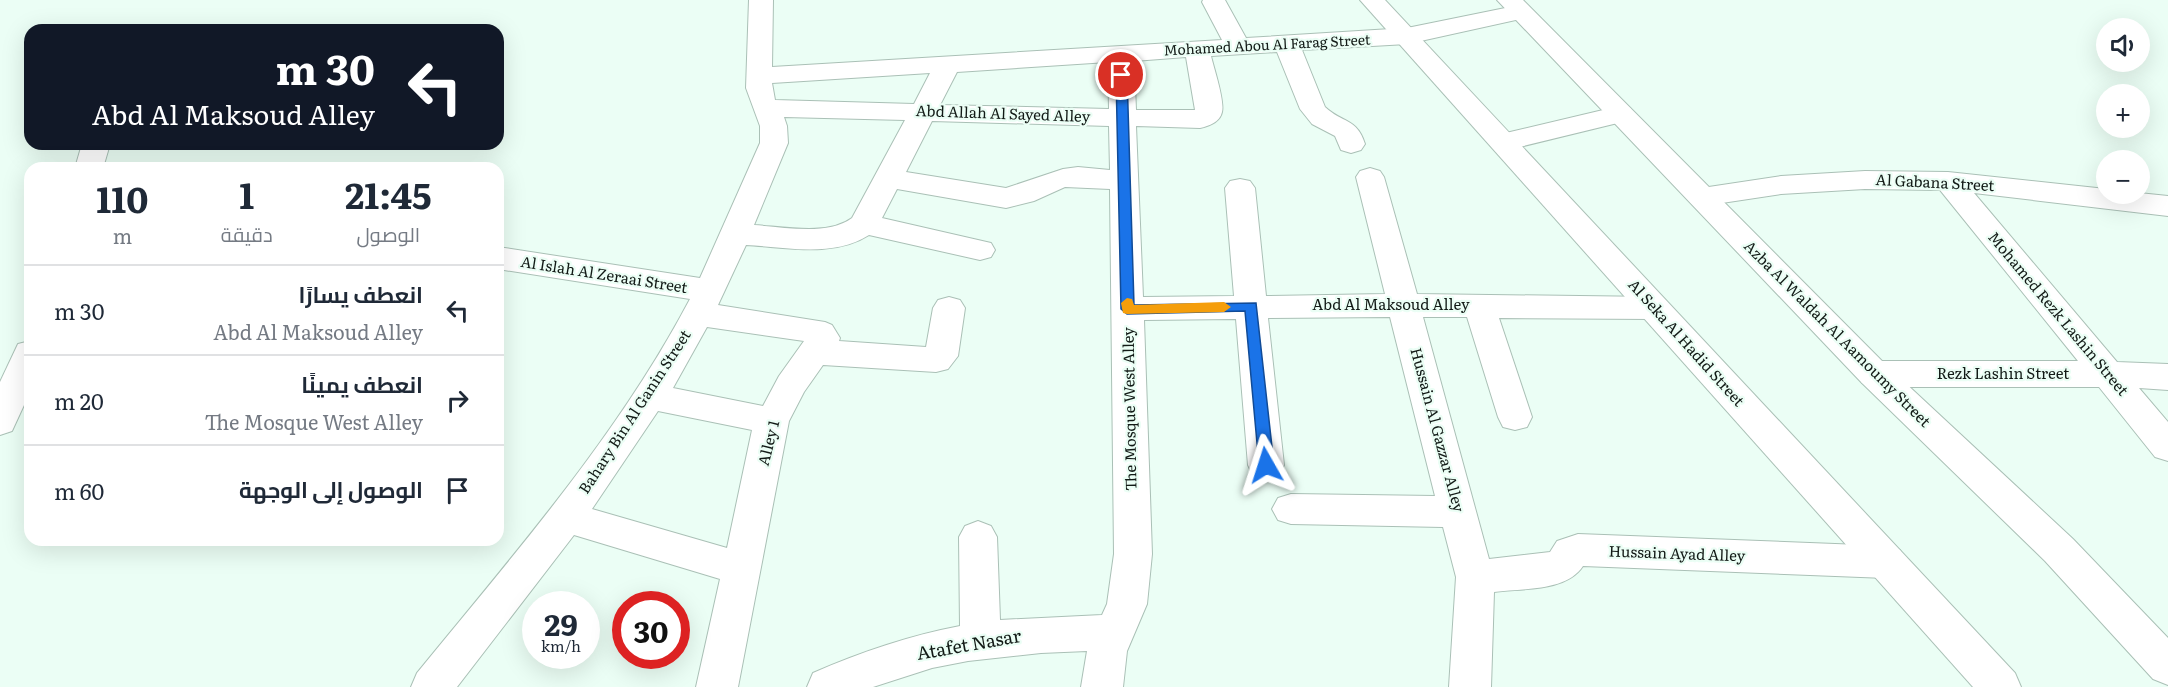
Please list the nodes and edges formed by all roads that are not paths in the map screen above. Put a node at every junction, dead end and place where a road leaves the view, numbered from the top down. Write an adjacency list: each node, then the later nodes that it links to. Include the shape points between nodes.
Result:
1 (761, 0): 11 (street, Bahary Bin Al Ganin Street)
2 (1372, 0): 5 (street, Al Seka Al Hadid Street)
3 (1214, 2): 7 (street)
4 (1515, 6): 5 (street, Mohamed Abou Al Farag Street); 14 (street, Azba Al Waldah Al Aamoumy Street)
5 (1407, 36): 6 (street, Mohamed Abou Al Farag Street); 16 (street, Al Seka Al Hadid Street)
6 (1287, 43): 7 (street, Mohamed Abou Al Farag Street); 17 (street, via 1314,112 1343,127)
7 (1238, 46): 8 (street, Mohamed Abou Al Farag Street)
8 (1197, 49): 9 (street, Mohamed Abou Al Farag Street); 15 (street, Abd Allah Al Sayed Alley, via 1209,110 1205,118)
9 (1121, 53): 10 (street, Mohamed Abou Al Farag Street); 15 (street, The Mosque West Alley)
10 (948, 64): 11 (street, Mohamed Abou Al Farag Street); 13 (street)
11 (759, 76): 12 (street, Bahary Bin Al Ganin Street, via 760,98)
12 (765, 108): 13 (street, Abd Allah Al Sayed Alley); 26 (street, Bahary Bin Al Ganin Street, via 776,129 774,143)
13 (924, 112): 15 (street, Abd Allah Al Sayed Alley); 19 (street)
14 (1620, 114): 16 (street); 23 (street, Azba Al Waldah Al Aamoumy Street)
15 (1122, 118): 21 (street, The Mosque West Alley)
16 (1503, 142): 34 (street, Al Seka Al Hadid Street)
17 (1351, 144)
18 (1370, 177): 30 (street, Hussain Al Gazzar Alley)
19 (889, 178): 21 (street, via 1006,198 1023,196 1070,177); 25 (street)
20 (1948, 181): 23 (street, Al Gabana Street, via 1781,185); 24 (street, Al Gabana Street); 39 (street, Mohamed Rezk Lashin Street)
21 (1124, 182): 35 (street, The Mosque West Alley)
22 (1240, 188): 32 (street)
23 (1702, 197): 38 (street, Azba Al Waldah Al Aamoumy Street)
24 (2168, 206)
25 (864, 224): 26 (street, via 848,234 827,239); 27 (street)
26 (734, 234): 29 (street, Bahary Bin Al Ganin Street)
27 (980, 250)
28 (504, 259): 29 (street, Al Islah Al Zeraai Street)
29 (704, 303): 36 (street, via 817,331 824,338); 41 (street, Bahary Bin Al Ganin Street)
30 (1404, 305): 31 (street, Abd Al Maksoud Alley); 32 (street, Abd Al Maksoud Alley); 48 (street, Hussain Al Gazzar Alley)
31 (1479, 305): 34 (street, Abd Al Maksoud Alley); 42 (street)
32 (1251, 306): 35 (street, Abd Al Maksoud Alley); 46 (street)
33 (949, 308): 36 (street, via 941,356 934,361)
34 (1654, 308): 51 (street, Al Seka Al Hadid Street)
35 (1127, 309): 54 (street, The Mosque West Alley, via 1133,554 1127,604)
36 (814, 352): 43 (street, Alley 1)
37 (24, 367): 44 (street)
38 (1874, 374): 39 (street, Rezk Lashin Street); 56 (street, Azba Al Waldah Al Aamoumy Street, via 2059,550)
39 (2107, 374): 40 (street, Rezk Lashin Street); 45 (street, Mohamed Rezk Lashin Street)
40 (2168, 377)
41 (649, 396): 43 (street); 49 (street, Bahary Bin Al Ganin Street)
42 (1515, 417)
43 (772, 421): 52 (street, Alley 1)
44 (0, 422)
45 (2168, 447)
46 (1266, 465)
47 (1291, 509): 48 (street)
48 (1458, 512): 53 (street, Hussain Al Gazzar Alley)
49 (566, 517): 52 (street); 57 (street, Bahary Bin Al Ganin Street)
50 (978, 537): 55 (street)
51 (1886, 562): 53 (street, Hussain Ayad Alley, via 1578,550 1555,568); 62 (street, Al Seka Al Hadid Street)
52 (741, 568): 58 (street, Alley 1)
53 (1475, 577): 61 (street, Hussain Al Gazzar Alley)
54 (1116, 633): 55 (street, Atafet Nasar, via 1047,633); 60 (street, The Mosque West Alley, via 1107,651)
55 (980, 640): 59 (street, Atafet Nasar, via 909,656)
56 (2168, 666)
57 (432, 687)
58 (717, 687)
59 (828, 687)
60 (1102, 687)
61 (1470, 687)
62 (2000, 687)

